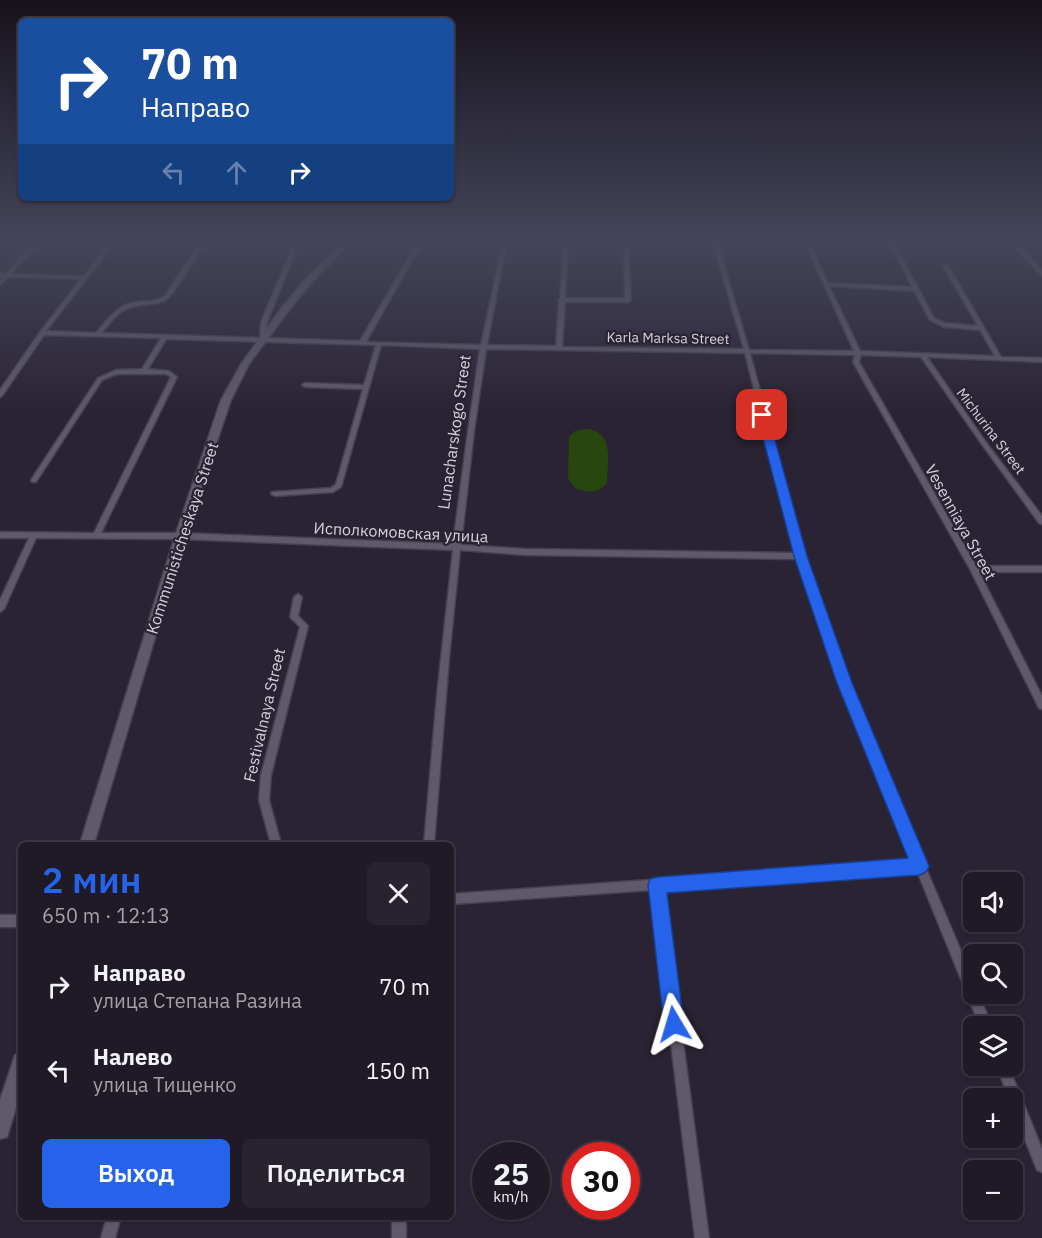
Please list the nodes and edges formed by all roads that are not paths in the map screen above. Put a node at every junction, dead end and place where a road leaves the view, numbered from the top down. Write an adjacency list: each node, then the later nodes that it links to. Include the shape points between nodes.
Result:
1 (68, 299): 14 (street)
2 (164, 299): 15 (street, via 126,306)
3 (274, 299): 17 (street, Kommunisticheskaya Street, via 264,322)
4 (295, 299): 17 (main road)
5 (388, 299): 18 (street)
6 (493, 299): 20 (street, Lunacharskogo Street)
7 (628, 299): 12 (street)
8 (731, 299): 22 (street)
9 (833, 299): 23 (street, Vesenniaya Street)
10 (920, 299): 13 (street, via 937,323)
11 (965, 299): 13 (street)
12 (561, 300): 21 (street)
13 (982, 328): 25 (street)
14 (42, 333): 15 (street, Karla Marksa Street); 30 (street)
15 (97, 335): 16 (street, Karla Marksa Street)
16 (165, 336): 17 (street, Karla Marksa Street); 27 (street)
17 (264, 338): 18 (street, Karla Marksa Street); 37 (main road, Kommunisticheskaya Street, via 226,400)
18 (362, 343): 19 (street, Karla Marksa Street)
19 (379, 344): 20 (street, Karla Marksa Street); 29 (street)
20 (484, 346): 21 (street, Karla Marksa Street); 38 (street, Lunacharskogo Street, via 468,442)
21 (559, 348): 22 (street, Karla Marksa Street)
22 (747, 351): 23 (street, Karla Marksa Street); 39 (street)
23 (858, 353): 24 (street, Karla Marksa Street); 40 (street, Vesenniaya Street, via 856,362)
24 (922, 355): 25 (street, Karla Marksa Street); 33 (street, Michurina Street)
25 (999, 358): 26 (street, Karla Marksa Street)
26 (1042, 360)
27 (144, 371): 31 (street, via 116,372 100,379); 36 (street, via 168,372 174,377)
28 (305, 385): 29 (street)
29 (366, 387): 32 (street, via 339,485 333,490)
30 (0, 395)
31 (34, 480)
32 (275, 494)
33 (1042, 520)
34 (0, 535): 35 (street, Исполкомовская улица)
35 (34, 536): 36 (street, Исполкомовская улица); 43 (street)
36 (96, 536): 37 (street, Исполкомовская улица)
37 (180, 536): 38 (street, Исполкомовская улица); 45 (main road, Kommunisticheskaya Street)
38 (457, 547): 39 (street, Исполкомовская улица, via 526,552); 47 (street, Lunacharskogo Street)
39 (800, 556): 48 (street, via 844,683)
40 (974, 569): 41 (street); 44 (street, Vesenniaya Street)
41 (1042, 569)
42 (298, 597): 46 (street, Festivalnaya Street, via 294,617 304,626 266,775 264,800)
43 (0, 609)
44 (1042, 705)
45 (88, 842)
46 (275, 842)
47 (429, 842)
48 (920, 866): 49 (street); 53 (street)
49 (657, 885): 50 (street); 62 (street)
50 (454, 899)
51 (0, 921): 52 (street)
52 (18, 921)
53 (982, 1016)
54 (18, 1070): 56 (main road)
55 (1006, 1076): 57 (street)
56 (1, 1122)
57 (1042, 1165)
58 (113, 1220): 60 (street)
59 (399, 1220): 61 (street)
60 (108, 1238)
61 (399, 1238)
62 (702, 1238)

